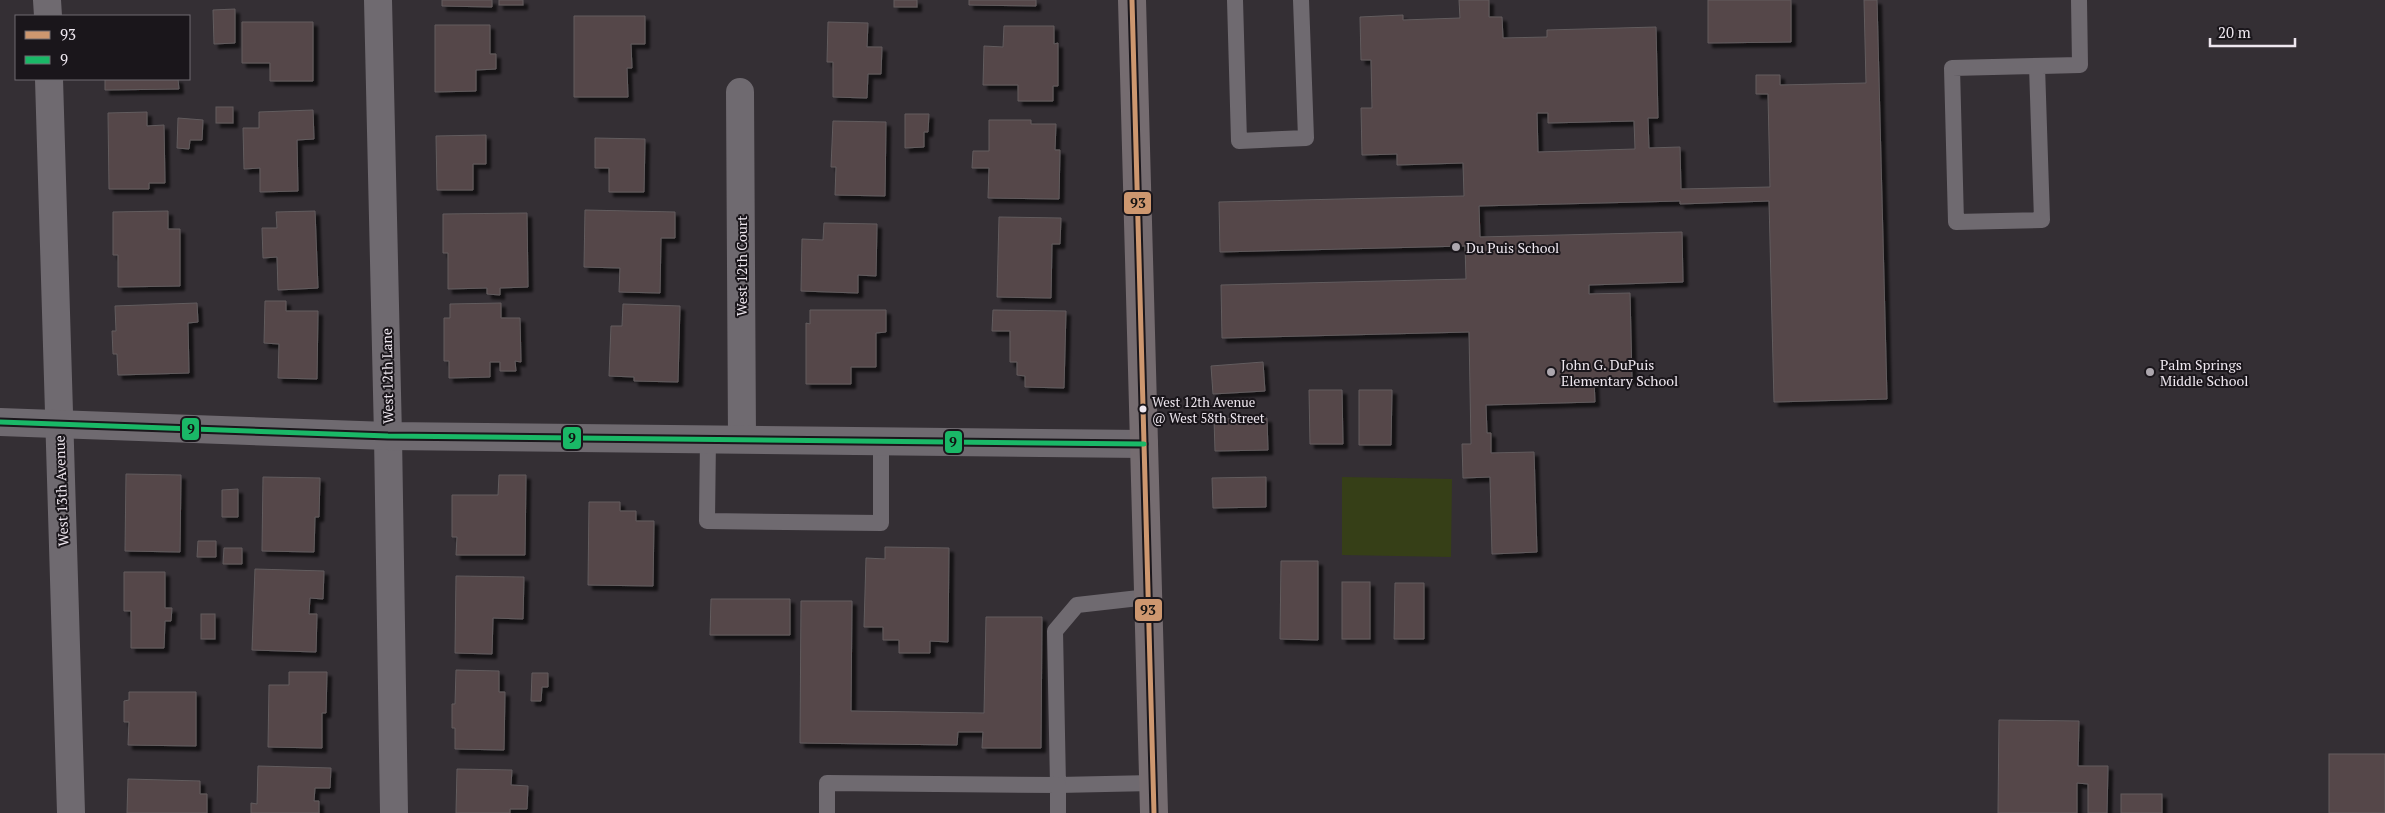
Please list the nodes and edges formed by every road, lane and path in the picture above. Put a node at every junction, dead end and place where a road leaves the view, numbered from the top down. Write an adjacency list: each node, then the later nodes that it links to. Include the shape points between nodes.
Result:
1 (47, 0): 7 (street)
2 (378, 0): 13 (street, West 12th Lane)
3 (1132, 0): 17 (main road)
4 (1235, 0): 5 (lane, via 1239,141 1306,138)
5 (1302, 0)
6 (2079, 0): 8 (lane, via 2080,65)
7 (48, 15)
8 (2037, 66): 8 (lane, via 1952,68 1956,222 2042,220)
9 (49, 80): 12 (street, West 13th Avenue)
10 (740, 92): 15 (street, West 12th Court)
11 (0, 422): 12 (street)
12 (59, 423): 13 (street); 21 (street, West 13th Avenue)
13 (388, 436): 14 (street); 22 (street, West 12th Lane)
14 (708, 438): 15 (street); 16 (lane, via 707,521 726,522 881,523)
15 (742, 439): 16 (street)
16 (881, 441): 17 (street)
17 (1144, 444): 18 (main road)
18 (1148, 598): 19 (main road); 20 (lane, via 1077,605 1055,631)
19 (1153, 783): 20 (lane); 25 (main road)
20 (1058, 785): 23 (lane, via 827,783); 24 (lane)
21 (71, 813)
22 (394, 813)
23 (826, 813)
24 (1058, 813)
25 (1154, 813)

